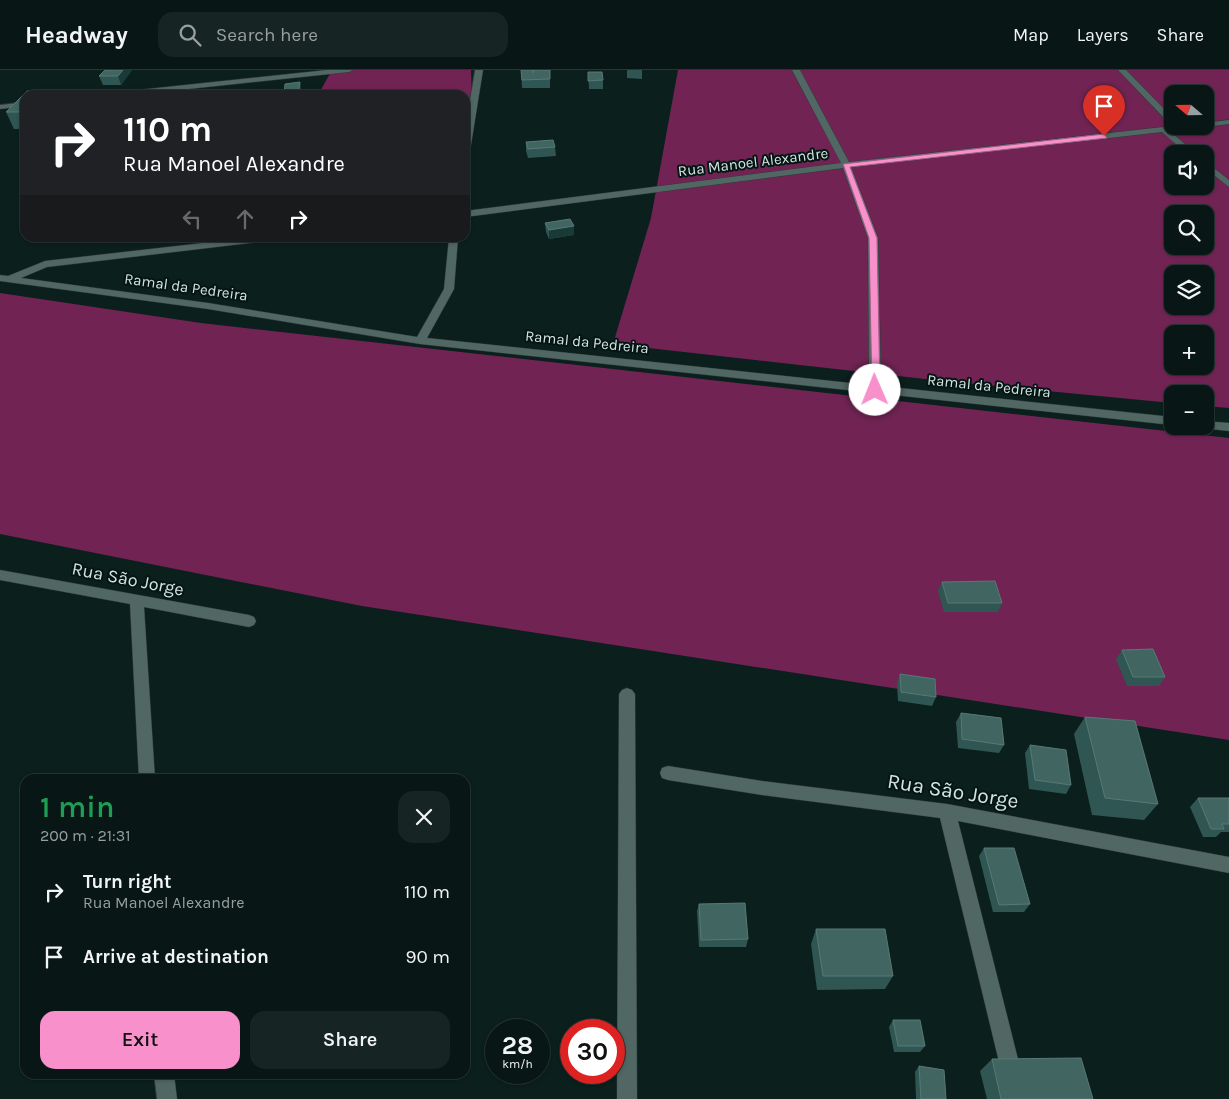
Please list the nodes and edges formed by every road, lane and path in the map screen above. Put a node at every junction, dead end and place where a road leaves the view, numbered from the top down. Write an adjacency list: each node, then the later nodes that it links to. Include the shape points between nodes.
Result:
1 (349, 70): 5 (street)
2 (479, 70): 11 (street)
3 (796, 70): 15 (street)
4 (1122, 70): 8 (street)
5 (158, 90)
6 (20, 104): 7 (street)
7 (0, 106)
8 (1164, 113)
9 (1229, 122): 10 (street)
10 (1214, 124)
11 (470, 126)
12 (1164, 130): 15 (street, Rua Manoel Alexandre)
13 (1170, 135): 14 (street)
14 (1182, 145)
15 (846, 165): 18 (street, Rua Manoel Alexandre); 23 (street, via 873,238)
16 (1214, 172): 17 (street)
17 (1229, 184)
18 (470, 213)
19 (233, 242): 21 (street, via 45,264)
20 (454, 242): 22 (street, via 449,289)
21 (5, 279): 22 (street, Ramal da Pedreira, via 208,306)
22 (420, 340): 23 (street, Ramal da Pedreira)
23 (875, 390): 24 (street, Ramal da Pedreira)
24 (1164, 420)
25 (1214, 425): 26 (street)
26 (1229, 427)
27 (0, 575): 28 (street, Rua São Jorge)
28 (137, 601): 29 (street, Rua São Jorge); 32 (street)
29 (249, 621)
30 (627, 694): 37 (street)
31 (668, 773): 33 (street, Rua São Jorge)
32 (147, 774)
33 (947, 811): 34 (street, Rua São Jorge); 38 (street)
34 (1229, 864)
35 (165, 1079): 36 (street)
36 (167, 1099)
37 (627, 1099)
38 (1018, 1099)

